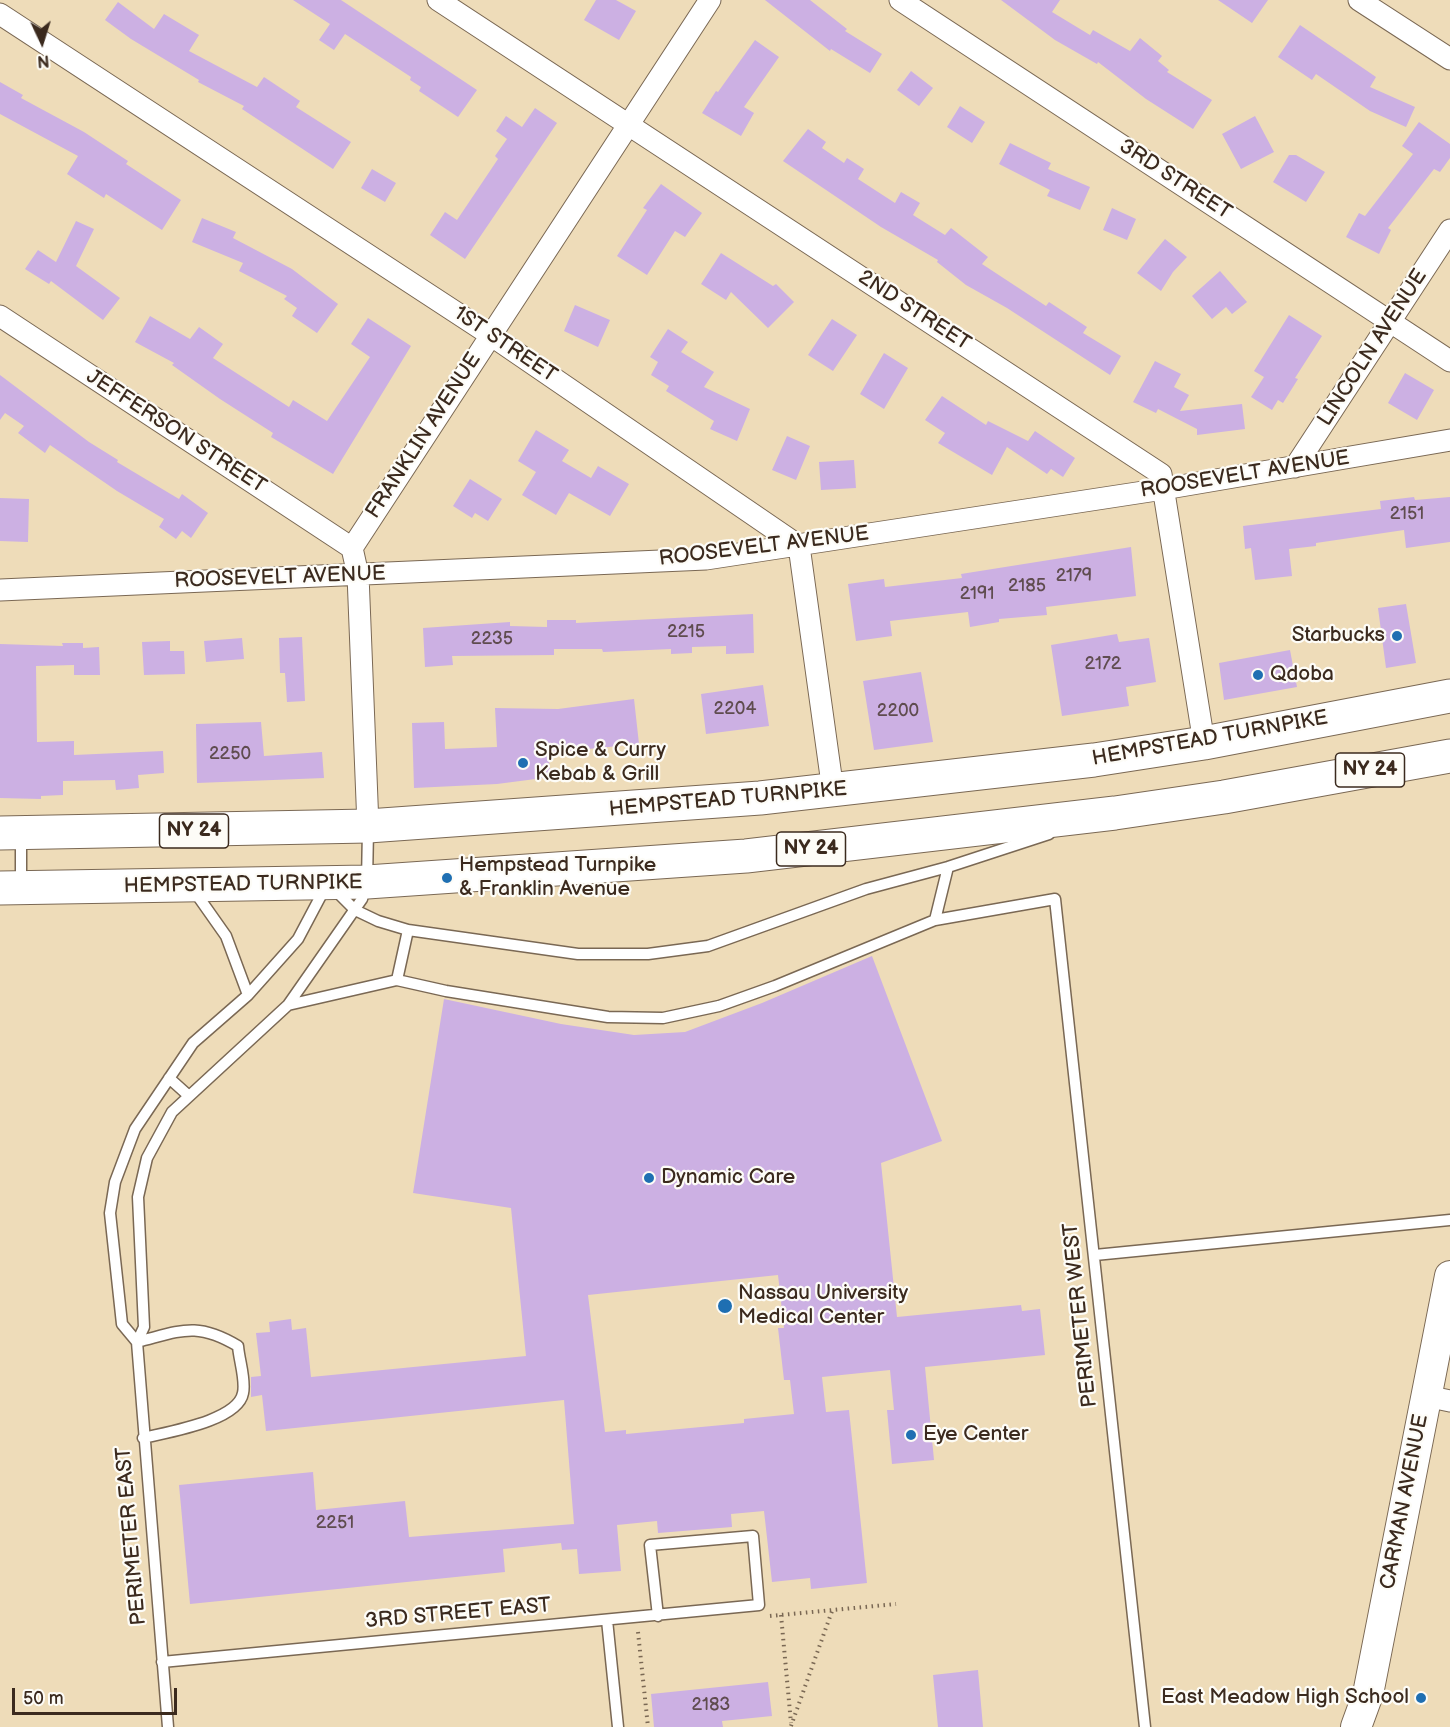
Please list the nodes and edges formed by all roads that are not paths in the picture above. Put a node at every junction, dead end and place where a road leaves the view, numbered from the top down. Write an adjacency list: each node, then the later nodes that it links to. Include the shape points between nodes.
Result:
1 (438, 0): 7 (street, 2ND STREET)
2 (710, 0): 7 (street, FRANKLIN AVENUE)
3 (900, 0): 10 (street, 3RD STREET)
4 (1359, 0): 6 (street)
5 (0, 14): 11 (street, 1ST STREET)
6 (1450, 59)
7 (628, 124): 11 (street, FRANKLIN AVENUE); 15 (street, 2ND STREET, via 1161,474)
8 (1450, 230): 10 (street, LINCOLN AVENUE)
9 (0, 316): 17 (street, JEFFERSON STREET)
10 (1390, 322): 12 (street, 3RD STREET); 14 (street, LINCOLN AVENUE)
11 (489, 334): 16 (street, 1ST STREET); 17 (street, FRANKLIN AVENUE)
12 (1450, 361)
13 (1450, 440): 14 (street, ROOSEVELT AVENUE)
14 (1296, 467): 15 (street, ROOSEVELT AVENUE)
15 (1164, 489): 16 (street, ROOSEVELT AVENUE); 21 (street, 2ND STREET)
16 (799, 546): 18 (street, ROOSEVELT AVENUE, via 706,559); 23 (street)
17 (352, 548): 18 (street)
18 (358, 575): 19 (street, ROOSEVELT AVENUE); 25 (street)
19 (0, 590)
20 (1450, 696): 21 (main road, HEMPSTEAD TURNPIKE / NY 24)
21 (1204, 743): 23 (main road, HEMPSTEAD TURNPIKE / NY 24)
22 (1450, 756): 24 (main road, HEMPSTEAD TURNPIKE / NY 24)
23 (833, 791): 25 (main road, HEMPSTEAD TURNPIKE / NY 24)
24 (1115, 813): 27 (lane); 31 (main road, HEMPSTEAD TURNPIKE / NY 24)
25 (368, 826): 26 (main road, HEMPSTEAD TURNPIKE / NY 24); 31 (lane)
26 (10, 833): 30 (lane)
27 (948, 867): 32 (lane); 33 (lane, via 866,889 708,946 648,954 578,954)
28 (328, 883): 29 (main road, HEMPSTEAD TURNPIKE / NY 24); 31 (main road, HEMPSTEAD TURNPIKE / NY 24); 35 (lane, PERIMETER EAST, via 298,939)
29 (191, 887): 30 (main road, HEMPSTEAD TURNPIKE / NY 24); 35 (lane, via 226,936)
30 (11, 888)
31 (361, 896): 33 (lane); 36 (lane, PERIMETER EAST)
32 (935, 920): 34 (lane, via 730,1002 663,1018 608,1017); 40 (lane, PERIMETER WEST, via 1055,899)
33 (408, 930): 34 (lane)
34 (397, 980): 36 (lane)
35 (248, 995): 37 (lane, PERIMETER EAST, via 193,1042)
36 (288, 1005): 38 (lane, PERIMETER EAST)
37 (169, 1078): 38 (lane); 42 (lane, PERIMETER EAST, via 135,1129 115,1182 110,1213 122,1323)
38 (189, 1096): 42 (lane, PERIMETER EAST, via 172,1112 147,1158 138,1197 144,1328)
39 (1450, 1220): 40 (lane)
40 (1095, 1255): 50 (lane, PERIMETER WEST)
41 (1450, 1276): 43 (main road, CARMAN AVENUE)
42 (137, 1342): 44 (lane, PERIMETER EAST); 44 (lane, via 193,1328 217,1334 238,1346 243,1394 234,1409 201,1423)
43 (1438, 1398): 51 (main road, CARMAN AVENUE, via 1368,1694)
44 (143, 1438): 47 (lane, PERIMETER EAST)
45 (658, 1616): 45 (lane, 3RD STREET EAST, via 759,1605 753,1536 650,1545); 46 (lane, 3RD STREET EAST)
46 (607, 1620): 47 (lane, 3RD STREET EAST); 49 (lane)
47 (162, 1662): 48 (lane, PERIMETER EAST)
48 (168, 1727)
49 (618, 1727)
50 (1145, 1727)
51 (1356, 1727)

